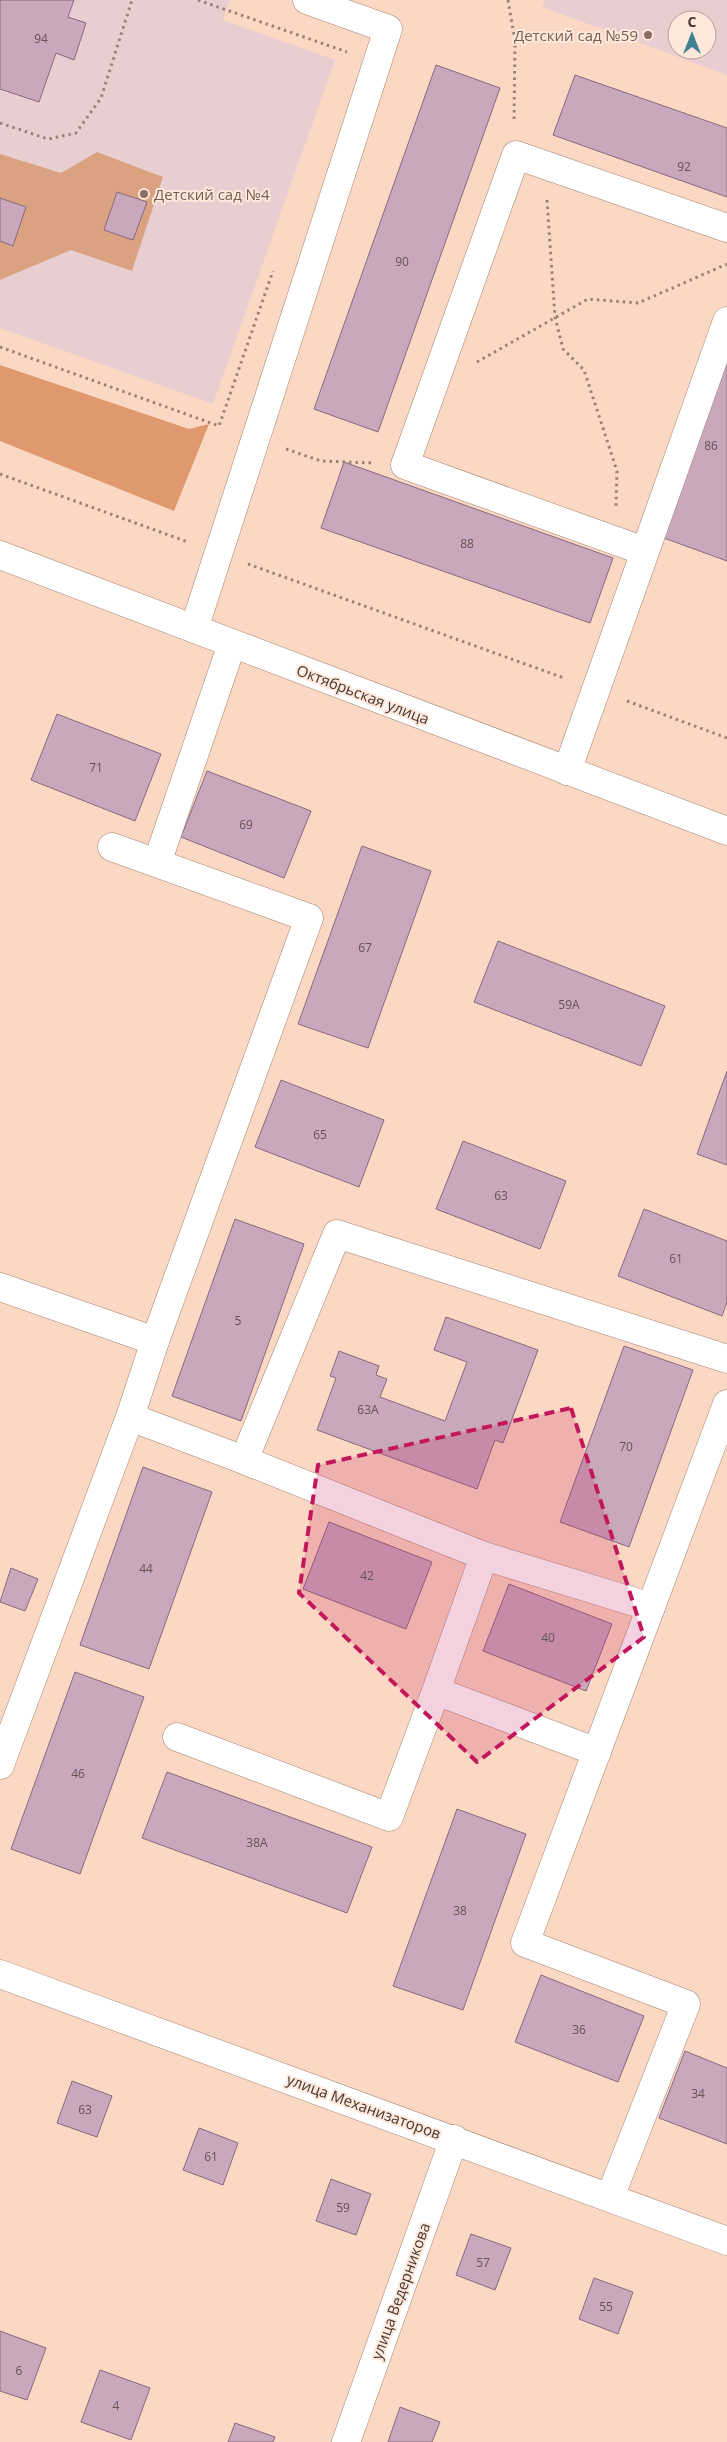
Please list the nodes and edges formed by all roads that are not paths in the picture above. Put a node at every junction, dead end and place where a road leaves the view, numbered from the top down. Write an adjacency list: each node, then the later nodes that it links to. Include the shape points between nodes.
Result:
1 (307, 0): 6 (street, via 388,30)
2 (727, 228): 4 (street, via 516,155 405,465)
3 (727, 321): 4 (street)
4 (644, 551): 8 (street)
5 (0, 555): 6 (street, Октябрьская улица)
6 (194, 629): 7 (street, Октябрьская улица)
7 (232, 644): 8 (street, Октябрьская улица); 11 (street)
8 (566, 771): 9 (street, Октябрьская улица)
9 (727, 831)
10 (112, 847): 11 (street)
11 (157, 863): 13 (street, via 309,918)
12 (0, 1287): 13 (street)
13 (155, 1341): 16 (street)
14 (727, 1359): 17 (street, via 337,1234)
15 (727, 1404): 19 (street)
16 (130, 1417): 17 (street); 23 (street)
17 (244, 1460): 18 (street)
18 (484, 1556): 19 (street); 20 (street)
19 (651, 1607): 22 (street)
20 (436, 1691): 21 (street, via 389,1817); 22 (street)
21 (177, 1737)
22 (597, 1752): 26 (street, via 525,1943 686,2004)
23 (0, 1765)
24 (0, 1974): 25 (street, улица Механизаторов)
25 (454, 2139): 26 (street, улица Механизаторов); 28 (street, улица Ведерникова)
26 (610, 2197): 27 (street, улица Механизаторов)
27 (727, 2241)
28 (346, 2442)

